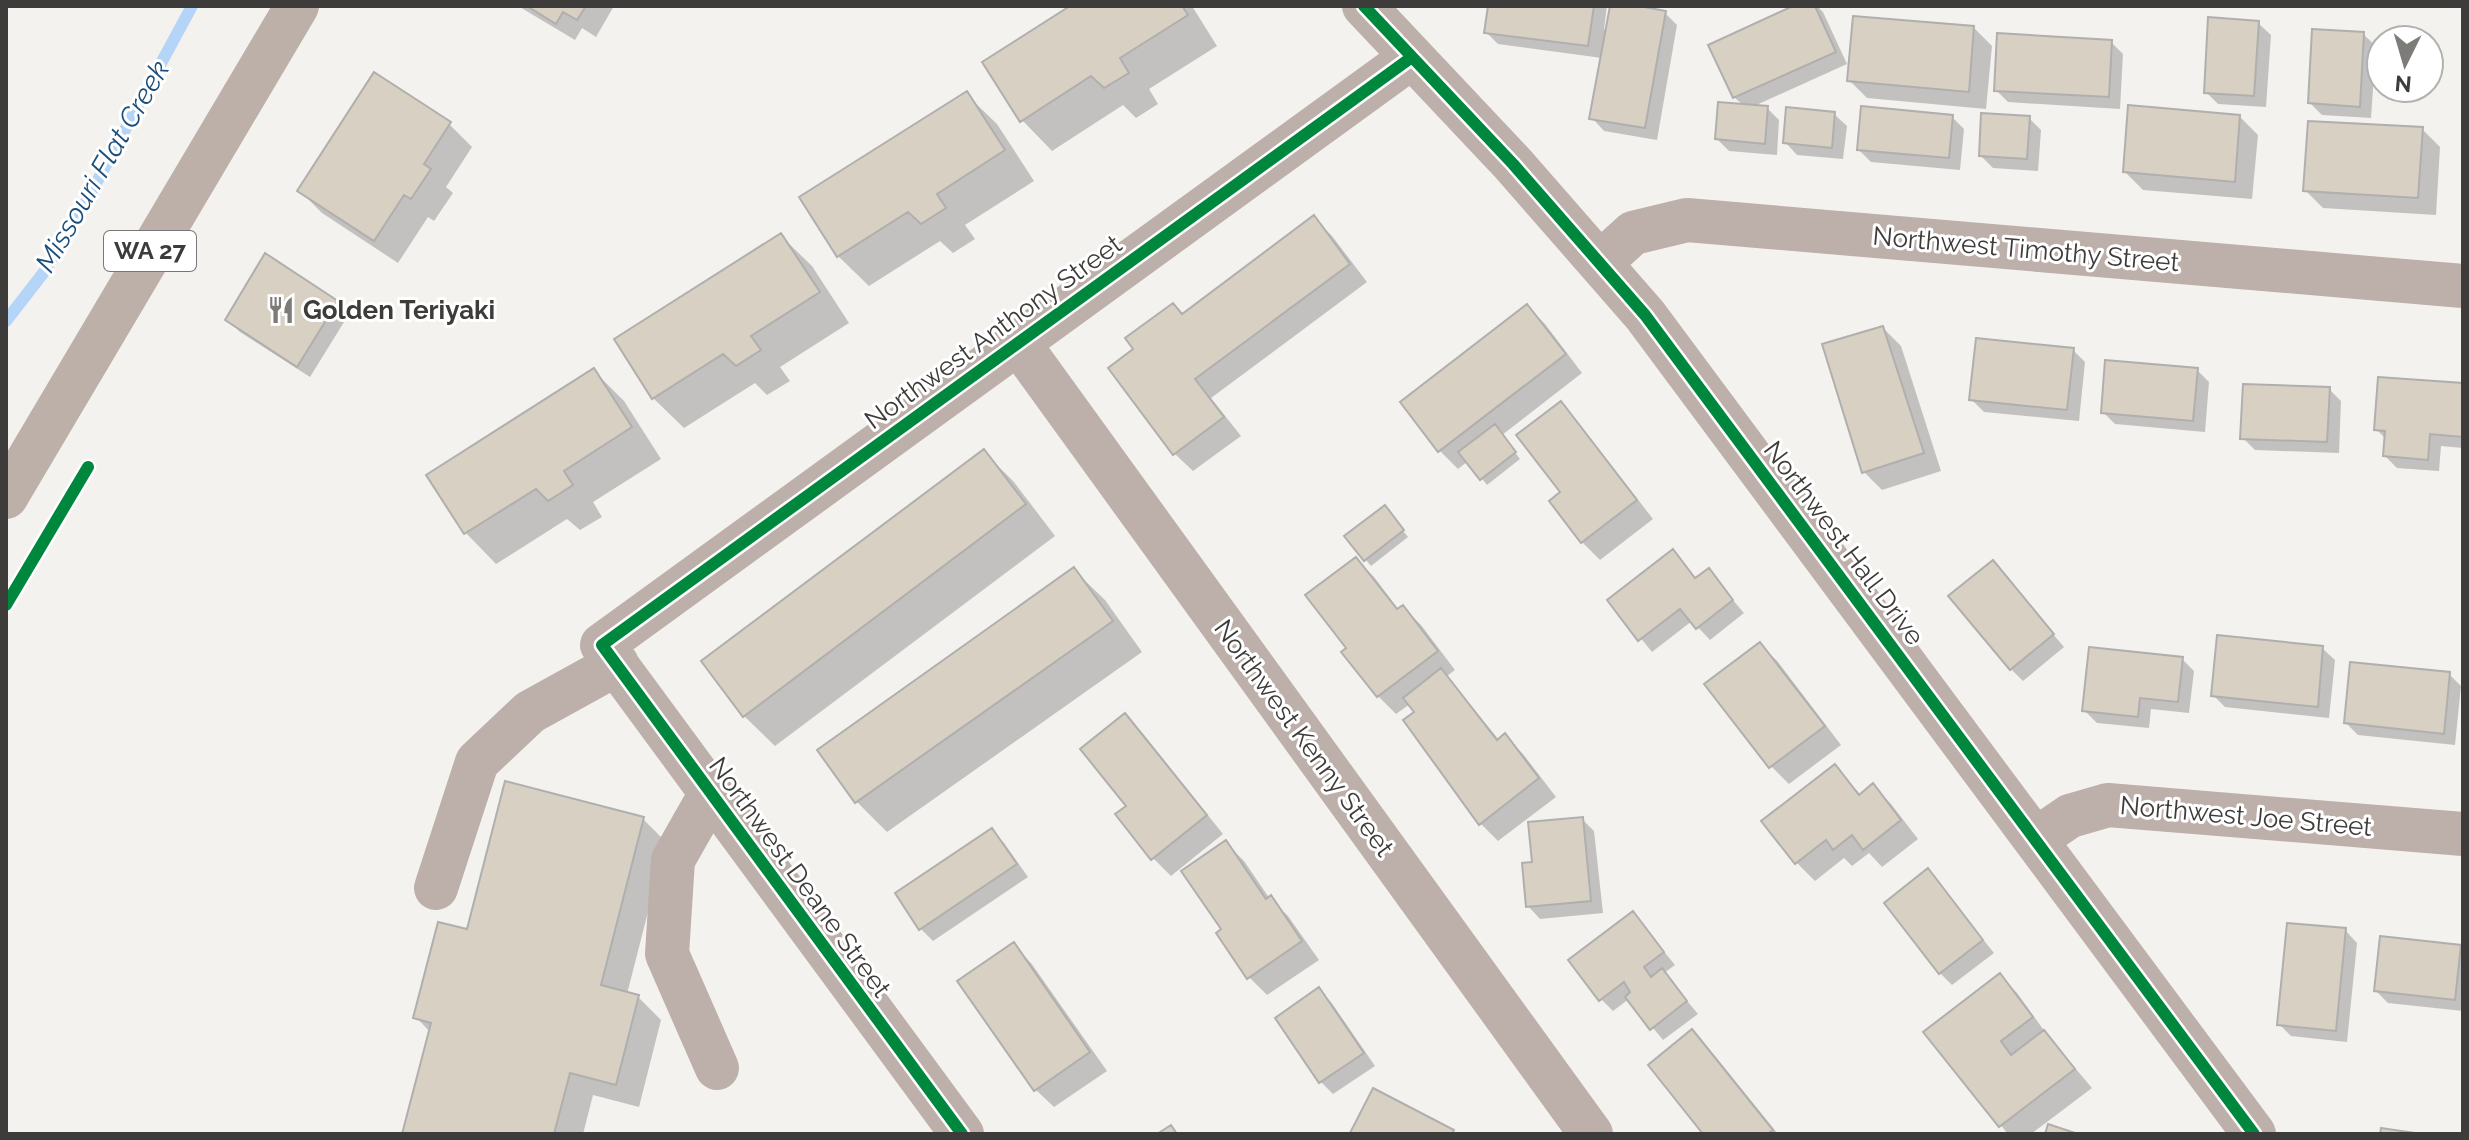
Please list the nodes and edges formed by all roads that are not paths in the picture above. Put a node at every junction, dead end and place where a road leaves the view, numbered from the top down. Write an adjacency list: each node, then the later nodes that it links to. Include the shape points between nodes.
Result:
1 (297, 6): 7 (main road, WA 27)
2 (1364, 6): 3 (street, Northwest Hall Drive)
3 (1412, 57): 4 (street, Northwest Hall Drive); 6 (street, Northwest Anthony Street)
4 (1601, 262): 5 (street, Northwest Timothy Street, via 1633,233 1687,220); 11 (street, Northwest Hall Drive)
5 (2463, 286)
6 (1017, 341): 8 (street, Northwest Anthony Street); 15 (street, Northwest Kenny Street)
7 (6, 497)
8 (610, 654): 9 (street, Northwest Deane Street); 12 (street, Northwest Anthony Street, via 530,712 477,762)
9 (711, 793): 13 (street, via 673,860 667,954); 14 (street, Northwest Deane Street)
10 (2463, 834): 11 (street, Northwest Joe Street, via 2108,805 2070,816)
11 (2036, 839): 16 (street, Northwest Hall Drive)
12 (436, 888)
13 (717, 1068)
14 (962, 1134)
15 (1591, 1134)
16 (2254, 1134)

